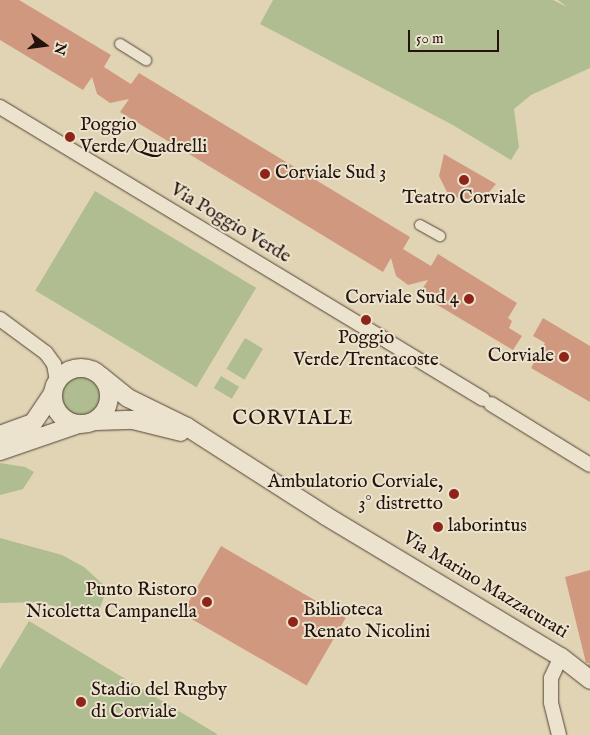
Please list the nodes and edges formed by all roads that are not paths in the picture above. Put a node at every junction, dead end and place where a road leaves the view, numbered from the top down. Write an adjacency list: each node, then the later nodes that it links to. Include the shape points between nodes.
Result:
1 (120, 44): 2 (street)
2 (146, 60)
3 (0, 107): 14 (street, Via Poggio Verde)
4 (420, 225): 5 (street)
5 (440, 236)
6 (0, 319): 8 (street, via 46,353 54,364)
7 (102, 377): 8 (street, via 80,368 69,370); 9 (street, via 110,397 106,411); 12 (street, Via Marino Mazzacurati, via 128,398 177,420)
8 (55, 387): 10 (street, via 56,410); 11 (street, via 33,423)
9 (96, 421): 10 (street); 12 (street, Via Marino Mazzacurati, via 133,420)
10 (76, 424): 13 (street)
11 (0, 436)
12 (199, 437): 15 (street, Via Marino Mazzacurati)
13 (0, 451)
14 (590, 465)
15 (577, 666): 16 (street, via 551,678 551,702)
16 (559, 735)

